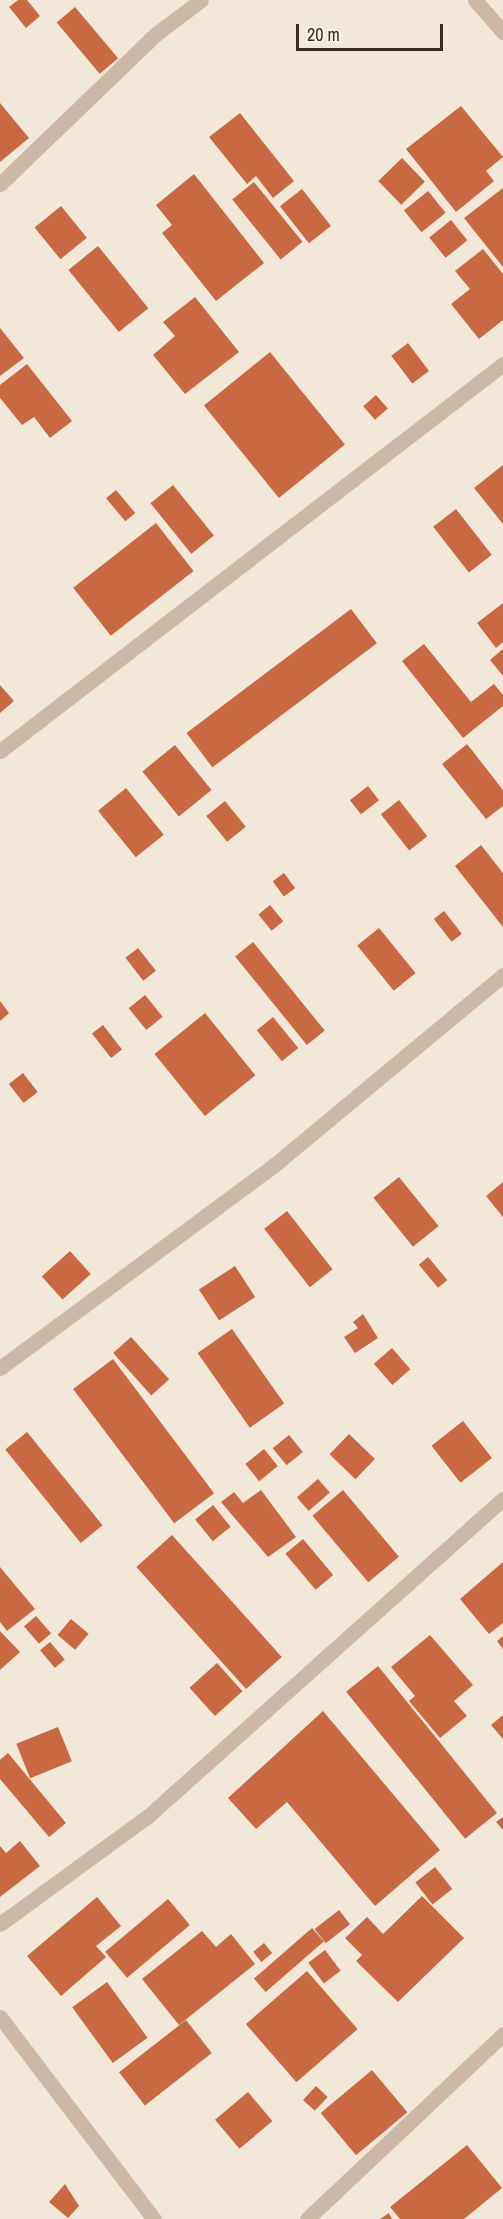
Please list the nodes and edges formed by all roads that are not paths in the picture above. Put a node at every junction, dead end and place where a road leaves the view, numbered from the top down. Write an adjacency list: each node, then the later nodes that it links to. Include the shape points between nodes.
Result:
1 (201, 0): 4 (street, via 156,34)
2 (475, 0): 3 (street)
3 (503, 32)
4 (0, 184)
5 (503, 364): 6 (street)
6 (0, 751)
7 (503, 975): 8 (street, via 273,1166)
8 (0, 1368)
9 (503, 1499): 10 (street, via 147,1817)
10 (0, 1924)
11 (0, 2017): 13 (street)
12 (503, 2034): 14 (street)
13 (154, 2219)
14 (307, 2219)

